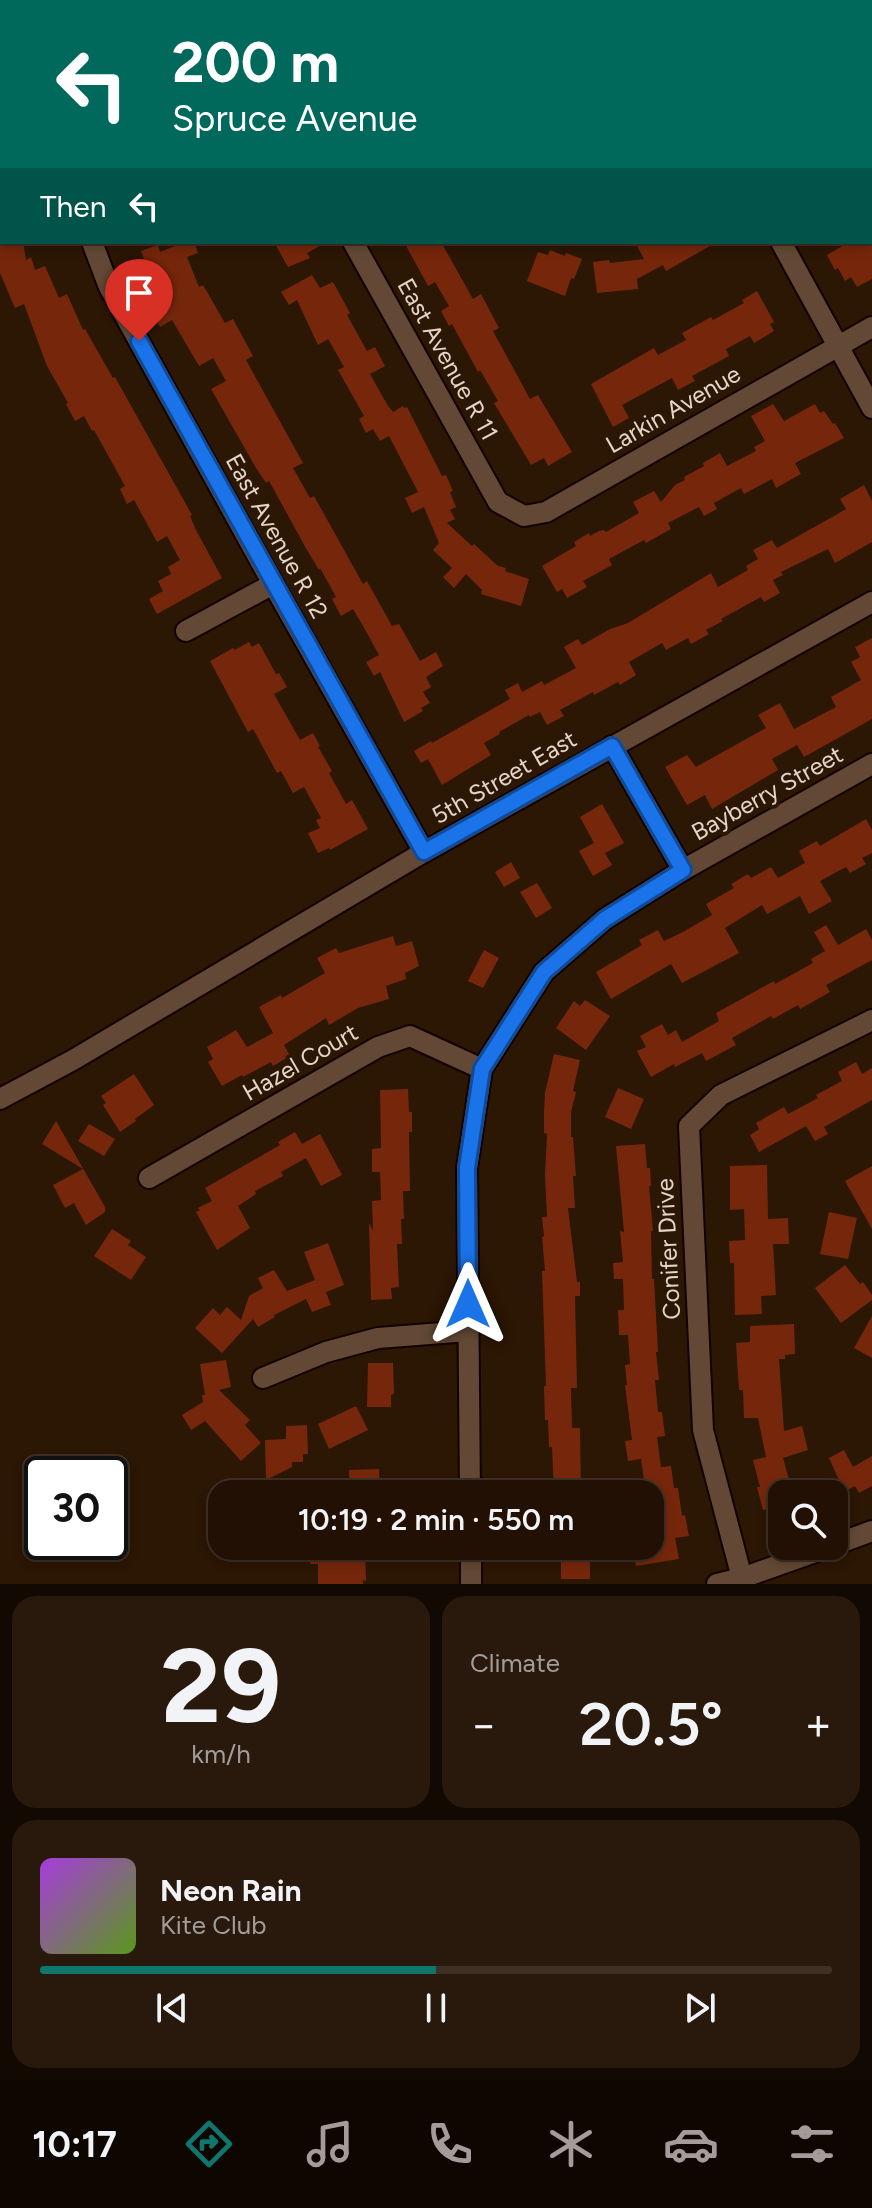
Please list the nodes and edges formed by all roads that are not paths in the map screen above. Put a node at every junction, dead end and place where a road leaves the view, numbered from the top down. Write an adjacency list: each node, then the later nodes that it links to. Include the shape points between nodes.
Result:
1 (93, 244): 8 (street, East Avenue R 12, via 109,287)
2 (354, 244): 7 (street, East Avenue R 11)
3 (782, 244): 5 (street)
4 (872, 327): 5 (street, Larkin Avenue)
5 (838, 345): 6 (street); 7 (street, Larkin Avenue, via 546,512 524,516)
6 (872, 408)
7 (498, 502)
8 (273, 584): 10 (street); 13 (street, East Avenue R 12)
9 (872, 602): 11 (street, 5th Street East)
10 (186, 631)
11 (612, 746): 13 (street, 5th Street East); 14 (street)
12 (872, 764): 14 (street, Bayberry Street)
13 (424, 852): 17 (street, 5th Street East)
14 (683, 870): 16 (street, Bayberry Street, via 605,919 544,972)
15 (872, 1020): 26 (street, Conifer Drive, via 721,1095 689,1126 703,1430)
16 (482, 1069): 18 (street, Hazel Court, via 410,1036 378,1047); 19 (street, Bayberry Street, via 467,1168)
17 (0, 1099)
18 (149, 1178)
19 (468, 1331): 20 (street, via 378,1338); 21 (street, Bayberry Street)
20 (263, 1378)
21 (470, 1480)
22 (872, 1531): 23 (street)
23 (848, 1540)
24 (471, 1560): 27 (street)
25 (793, 1560): 26 (street)
26 (742, 1578): 28 (street)
27 (471, 1584)
28 (717, 1584)

